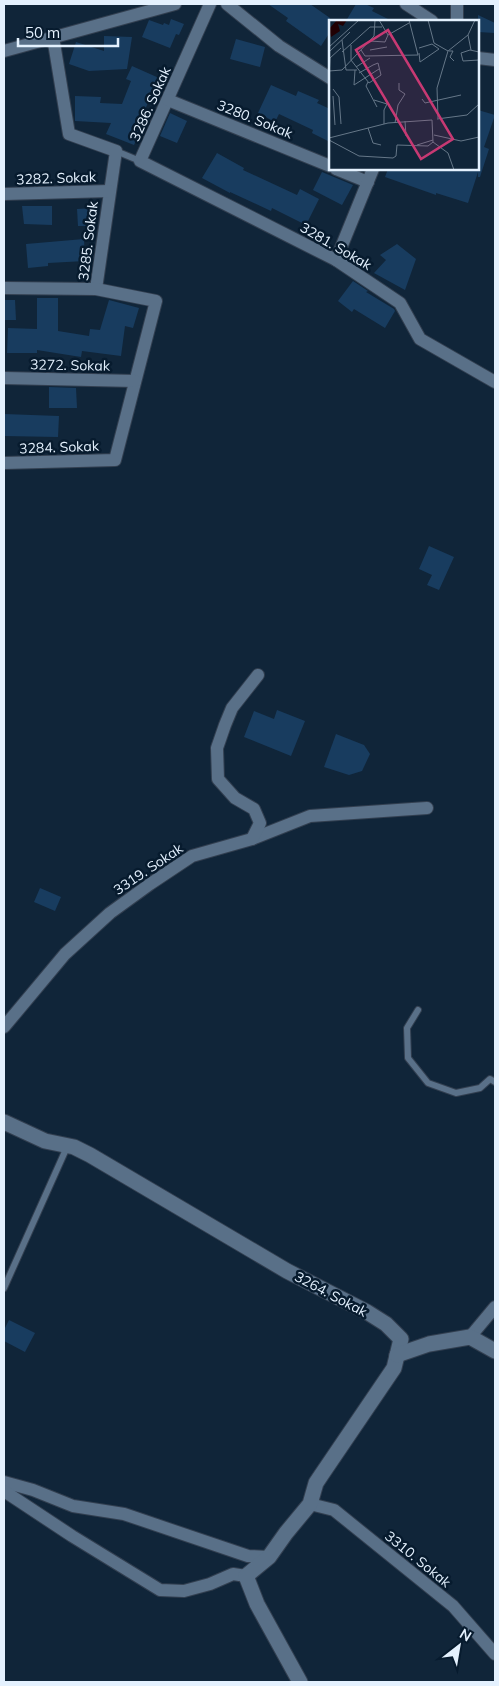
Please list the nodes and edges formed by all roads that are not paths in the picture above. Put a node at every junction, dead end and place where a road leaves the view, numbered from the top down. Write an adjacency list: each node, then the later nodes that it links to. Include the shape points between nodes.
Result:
1 (175, 4): 8 (street)
2 (210, 4): 13 (street, 3286. Sokak)
3 (227, 4): 12 (street, via 279,46)
4 (406, 4): 6 (street)
5 (457, 4): 7 (street)
6 (430, 20)
7 (457, 20)
8 (53, 37): 9 (street); 14 (street, via 69,134)
9 (4, 51)
10 (479, 58): 11 (street)
11 (495, 60)
12 (329, 77)
13 (168, 100): 15 (street, 3286. Sokak); 16 (street, 3280. Sokak)
14 (116, 151): 15 (lane); 20 (street, 3285. Sokak)
15 (140, 161): 22 (street, 3281. Sokak)
16 (329, 166)
17 (338, 170): 19 (street)
18 (373, 170): 19 (street)
19 (368, 182): 22 (street)
20 (109, 191): 21 (street, 3282. Sokak); 24 (street, 3285. Sokak)
21 (4, 194)
22 (336, 260): 27 (street, 3281. Sokak, via 400,303 420,339)
23 (4, 288): 24 (street)
24 (96, 289): 26 (street, 3285. Sokak, via 156,301)
25 (4, 378): 26 (street, 3272. Sokak)
26 (135, 381): 28 (street, 3285. Sokak)
27 (495, 382)
28 (114, 460): 29 (street, 3284. Sokak)
29 (4, 463)
30 (258, 675): 32 (street, via 232,708 217,748 218,780 235,798 254,809 260,823)
31 (427, 808): 32 (street, 3319. Sokak, via 310,816)
32 (252, 839): 34 (street, 3319. Sokak, via 192,856 110,913 65,954)
33 (418, 1010): 35 (lane, via 407,1028 408,1058 428,1083 456,1094 480,1088 490,1079)
34 (4, 1027)
35 (495, 1082)
36 (4, 1122): 37 (street, 3264. Sokak, via 46,1142)
37 (68, 1146): 38 (lane); 42 (street, 3264. Sokak, via 90,1155 287,1271 386,1324 401,1339)
38 (4, 1288)
39 (495, 1307): 40 (street)
40 (470, 1338): 41 (street); 42 (street, via 430,1344)
41 (495, 1351)
42 (397, 1355): 45 (street, 3264. Sokak, via 394,1368 316,1483)
43 (4, 1482): 46 (street, via 73,1506 124,1514 248,1556)
44 (4, 1491): 47 (street, via 160,1590 184,1591 233,1574)
45 (310, 1504): 46 (street, 3264. Sokak); 48 (street, 3310. Sokak, via 334,1510 453,1606)
46 (270, 1557): 47 (street, 3264. Sokak)
47 (246, 1576): 49 (street, via 257,1604)
48 (495, 1654)
49 (300, 1682)

